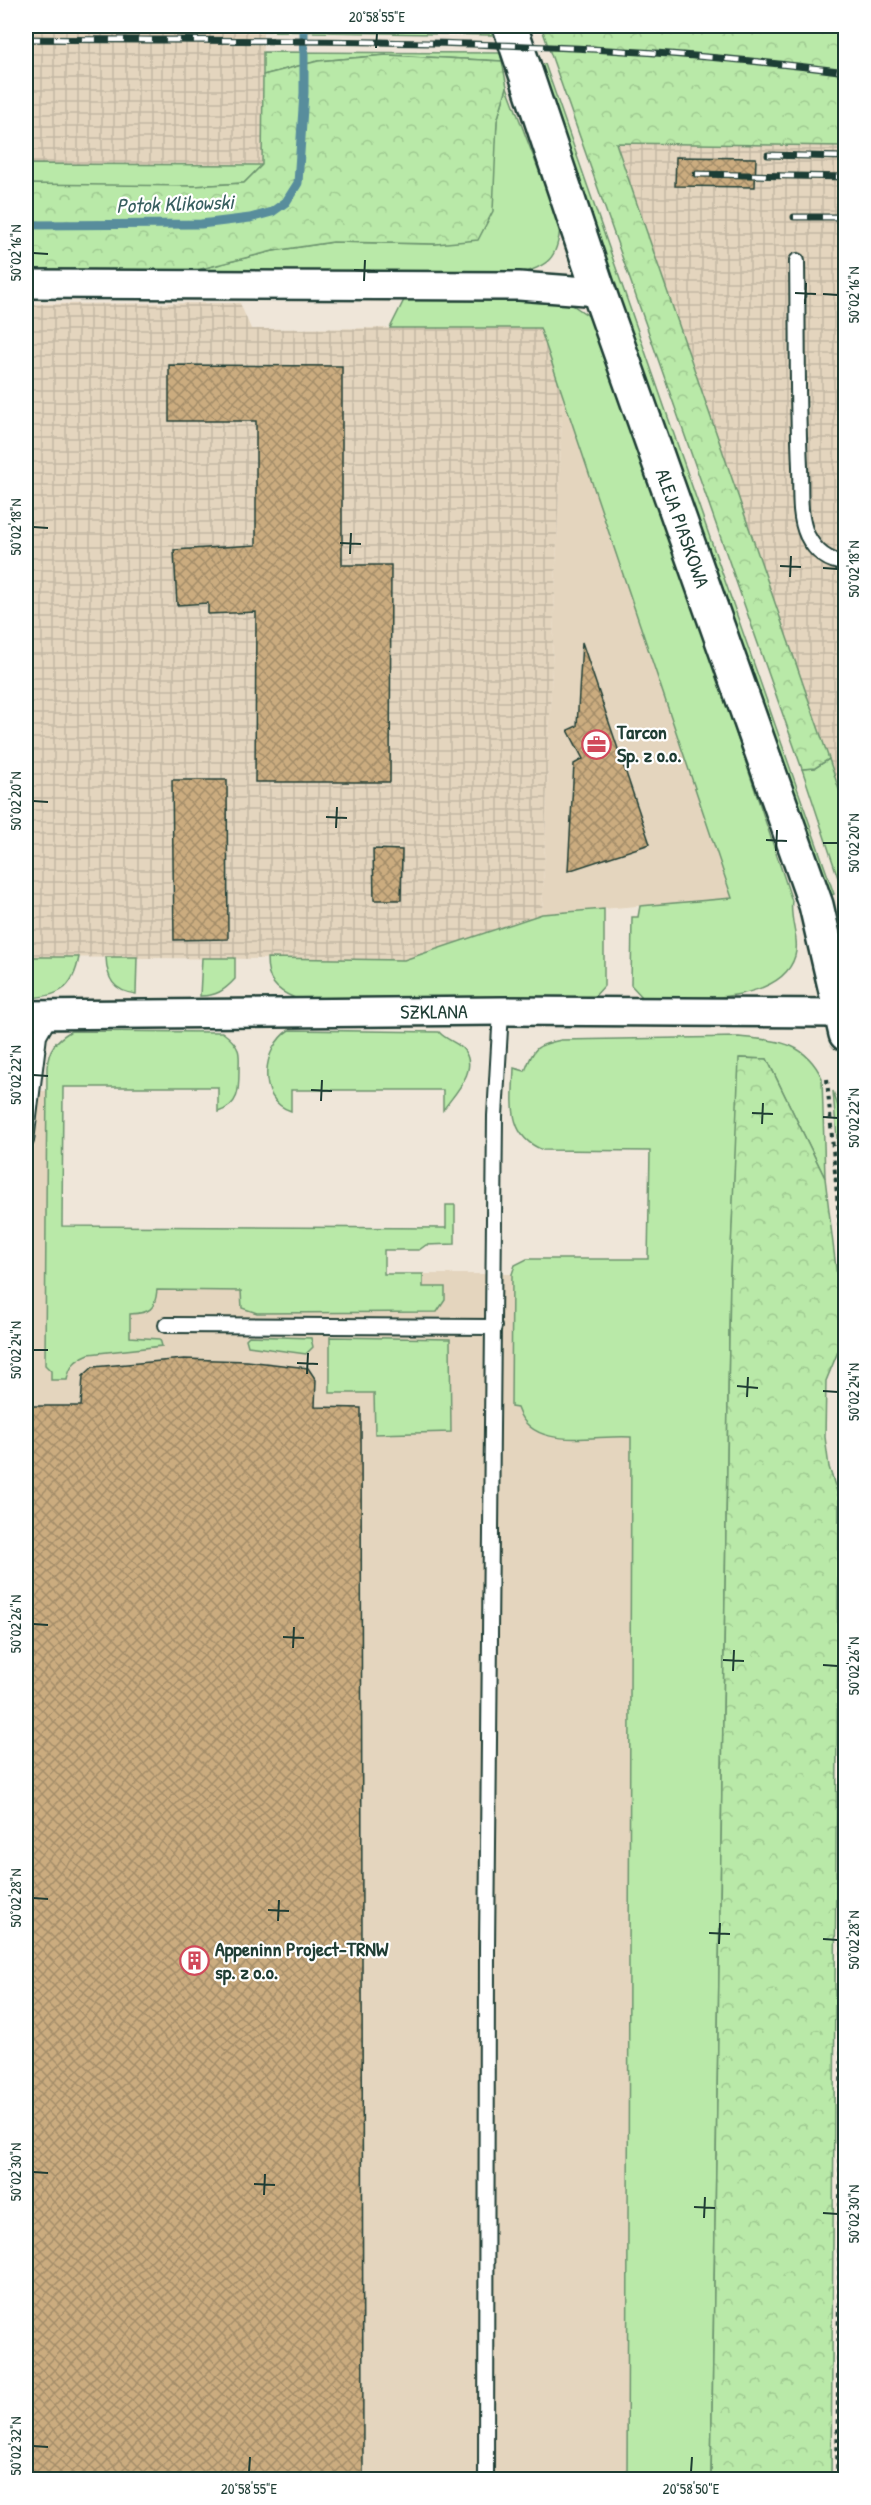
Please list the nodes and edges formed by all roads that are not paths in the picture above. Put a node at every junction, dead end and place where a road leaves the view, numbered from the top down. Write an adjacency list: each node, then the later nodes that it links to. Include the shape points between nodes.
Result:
1 (510, 26): 4 (main road, ALEJA PIASKOWA)
2 (797, 261): 5 (lane, via 802,514 807,534 817,550 826,558)
3 (26, 284): 4 (street, via 519,286)
4 (599, 292): 8 (main road, ALEJA PIASKOWA, via 816,904)
5 (846, 562)
6 (501, 1011): 7 (street, SZKLANA); 8 (street, SZKLANA); 11 (lane, via 495,1116)
7 (38, 1015): 9 (lane)
8 (844, 1020)
9 (26, 1141)
10 (166, 1325): 11 (lane)
11 (494, 1327): 12 (lane)
12 (486, 2480)

